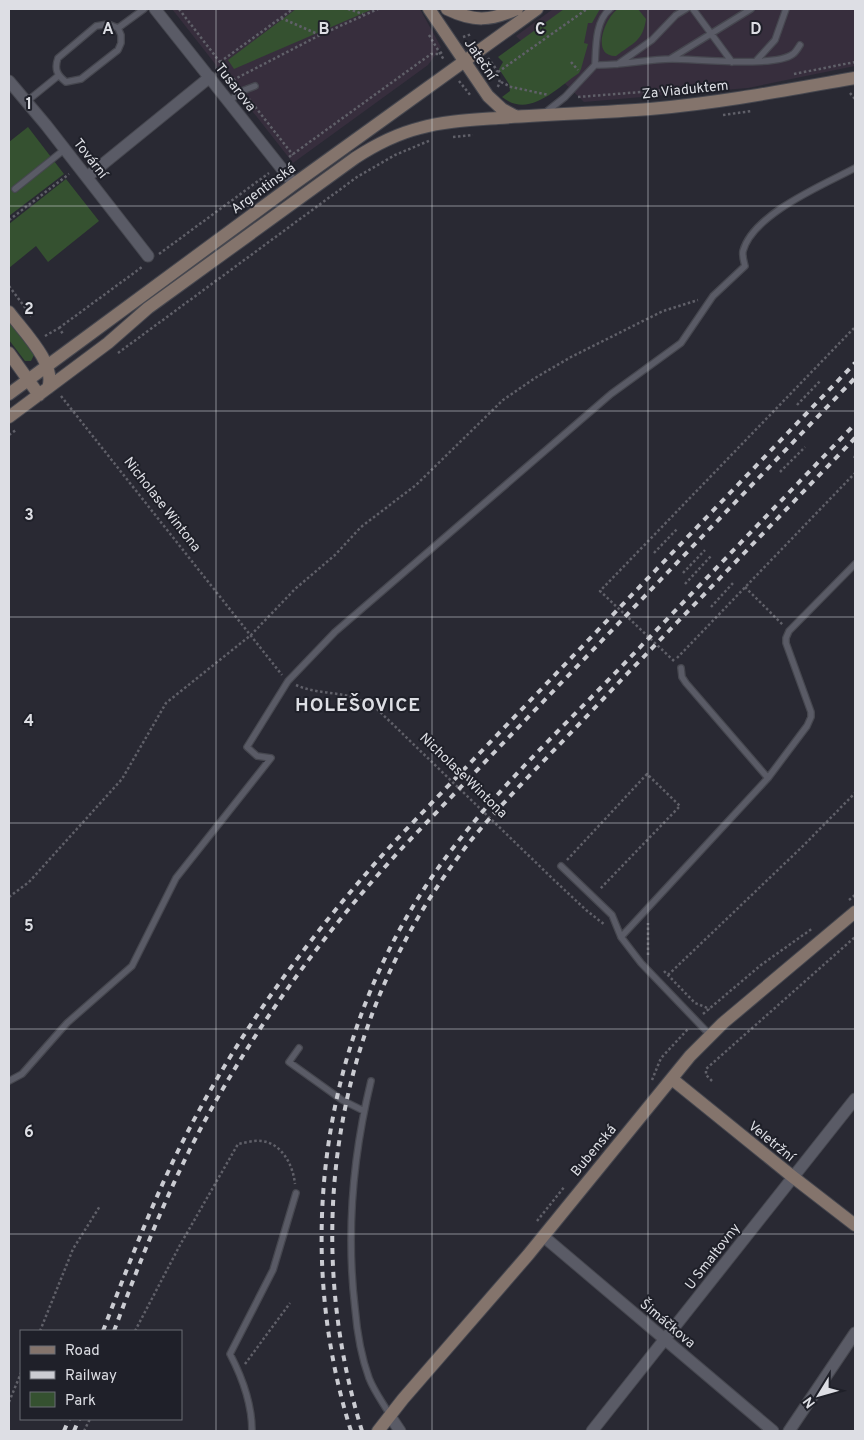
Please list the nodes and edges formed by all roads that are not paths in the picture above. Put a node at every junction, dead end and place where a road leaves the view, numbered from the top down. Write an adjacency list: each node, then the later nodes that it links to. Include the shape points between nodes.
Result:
1 (144, 9): 12 (lane)
2 (155, 9): 22 (street, Tusarova)
3 (430, 9): 16 (main road, Jateční)
4 (447, 9): 5 (main road, Jateční, via 480,19 495,18)
5 (517, 9)
6 (537, 9): 16 (main road, Argentinská)
7 (610, 9): 19 (lane, via 604,14 596,42)
8 (686, 9): 20 (lane)
9 (693, 9): 13 (lane)
10 (751, 9): 13 (lane)
11 (786, 9): 17 (lane, via 775,40)
12 (118, 28): 21 (lane, via 108,24 96,26 58,58 55,65); 21 (lane, via 121,35 118,50 81,79 66,82)
13 (711, 34): 15 (lane); 18 (lane)
14 (800, 45): 17 (lane, via 794,54 784,58)
15 (670, 59): 18 (lane); 20 (lane)
16 (464, 61): 29 (main road, Jateční, via 496,104); 33 (main road, Argentinská)
17 (756, 61): 18 (lane)
18 (732, 62)
19 (595, 65): 20 (lane); 28 (lane, via 565,97)
20 (617, 66)
21 (58, 76): 27 (lane)
22 (210, 78): 26 (street, Tusarova); 32 (street)
23 (855, 78): 28 (main road, Za Viaduktem, via 700,104)
24 (9, 80): 27 (street, Tovární)
25 (255, 86): 26 (lane)
26 (229, 101): 33 (street, Tusarova)
27 (26, 102): 30 (street, Tovární)
28 (542, 114): 29 (main road, Za Viaduktem)
29 (517, 117): 40 (main road, via 421,128 376,144 148,308)
30 (65, 149): 32 (street, Tovární); 34 (lane)
31 (855, 168): 53 (lane, via 793,200 767,218 748,238 742,253 745,266 712,296 681,343 611,394 350,619 288,682 247,747 257,756 270,758 176,878 132,966 67,1023 22,1074)
32 (87, 177): 35 (street, Tovární)
33 (294, 184): 38 (main road, Argentinská)
34 (15, 189)
35 (151, 258)
36 (9, 312): 38 (main road)
37 (9, 353): 39 (main road)
38 (47, 365): 39 (main road, Argentinská); 40 (main road, via 50,378)
39 (29, 379): 40 (main road); 41 (main road, Argentinská)
40 (44, 392): 42 (main road)
41 (9, 394)
42 (9, 417)
43 (855, 564): 45 (lane, via 789,631 786,638 811,716)
44 (681, 668): 45 (lane, via 686,683)
45 (768, 778): 48 (lane)
46 (561, 866): 48 (lane, via 612,915)
47 (855, 912): 49 (main road, Bubenská)
48 (621, 937): 49 (lane, via 641,963)
49 (710, 1035): 51 (main road, Bubenská)
50 (299, 1048): 55 (lane, via 289,1062 342,1100)
51 (672, 1079): 56 (main road, Veletržní); 59 (main road, Bubenská)
52 (371, 1081): 55 (lane)
53 (9, 1082)
54 (855, 1099): 56 (street, U Smaltovny)
55 (364, 1111): 62 (lane, via 354,1169 353,1296 366,1368)
56 (793, 1177): 58 (main road, Veletržní); 61 (street, U Smaltovny)
57 (296, 1193): 63 (lane, via 273,1270 230,1354 252,1414)
58 (855, 1225)
59 (543, 1236): 61 (street, Šimáčkova); 62 (main road, Bubenská)
60 (855, 1333): 68 (street)
61 (664, 1340): 66 (street, U Smaltovny); 67 (street, Šimáčkova)
62 (390, 1416): 64 (main road, Bubenská); 65 (street)
63 (252, 1431)
64 (378, 1431)
65 (400, 1431)
66 (592, 1431)
67 (773, 1431)
68 (790, 1431)

